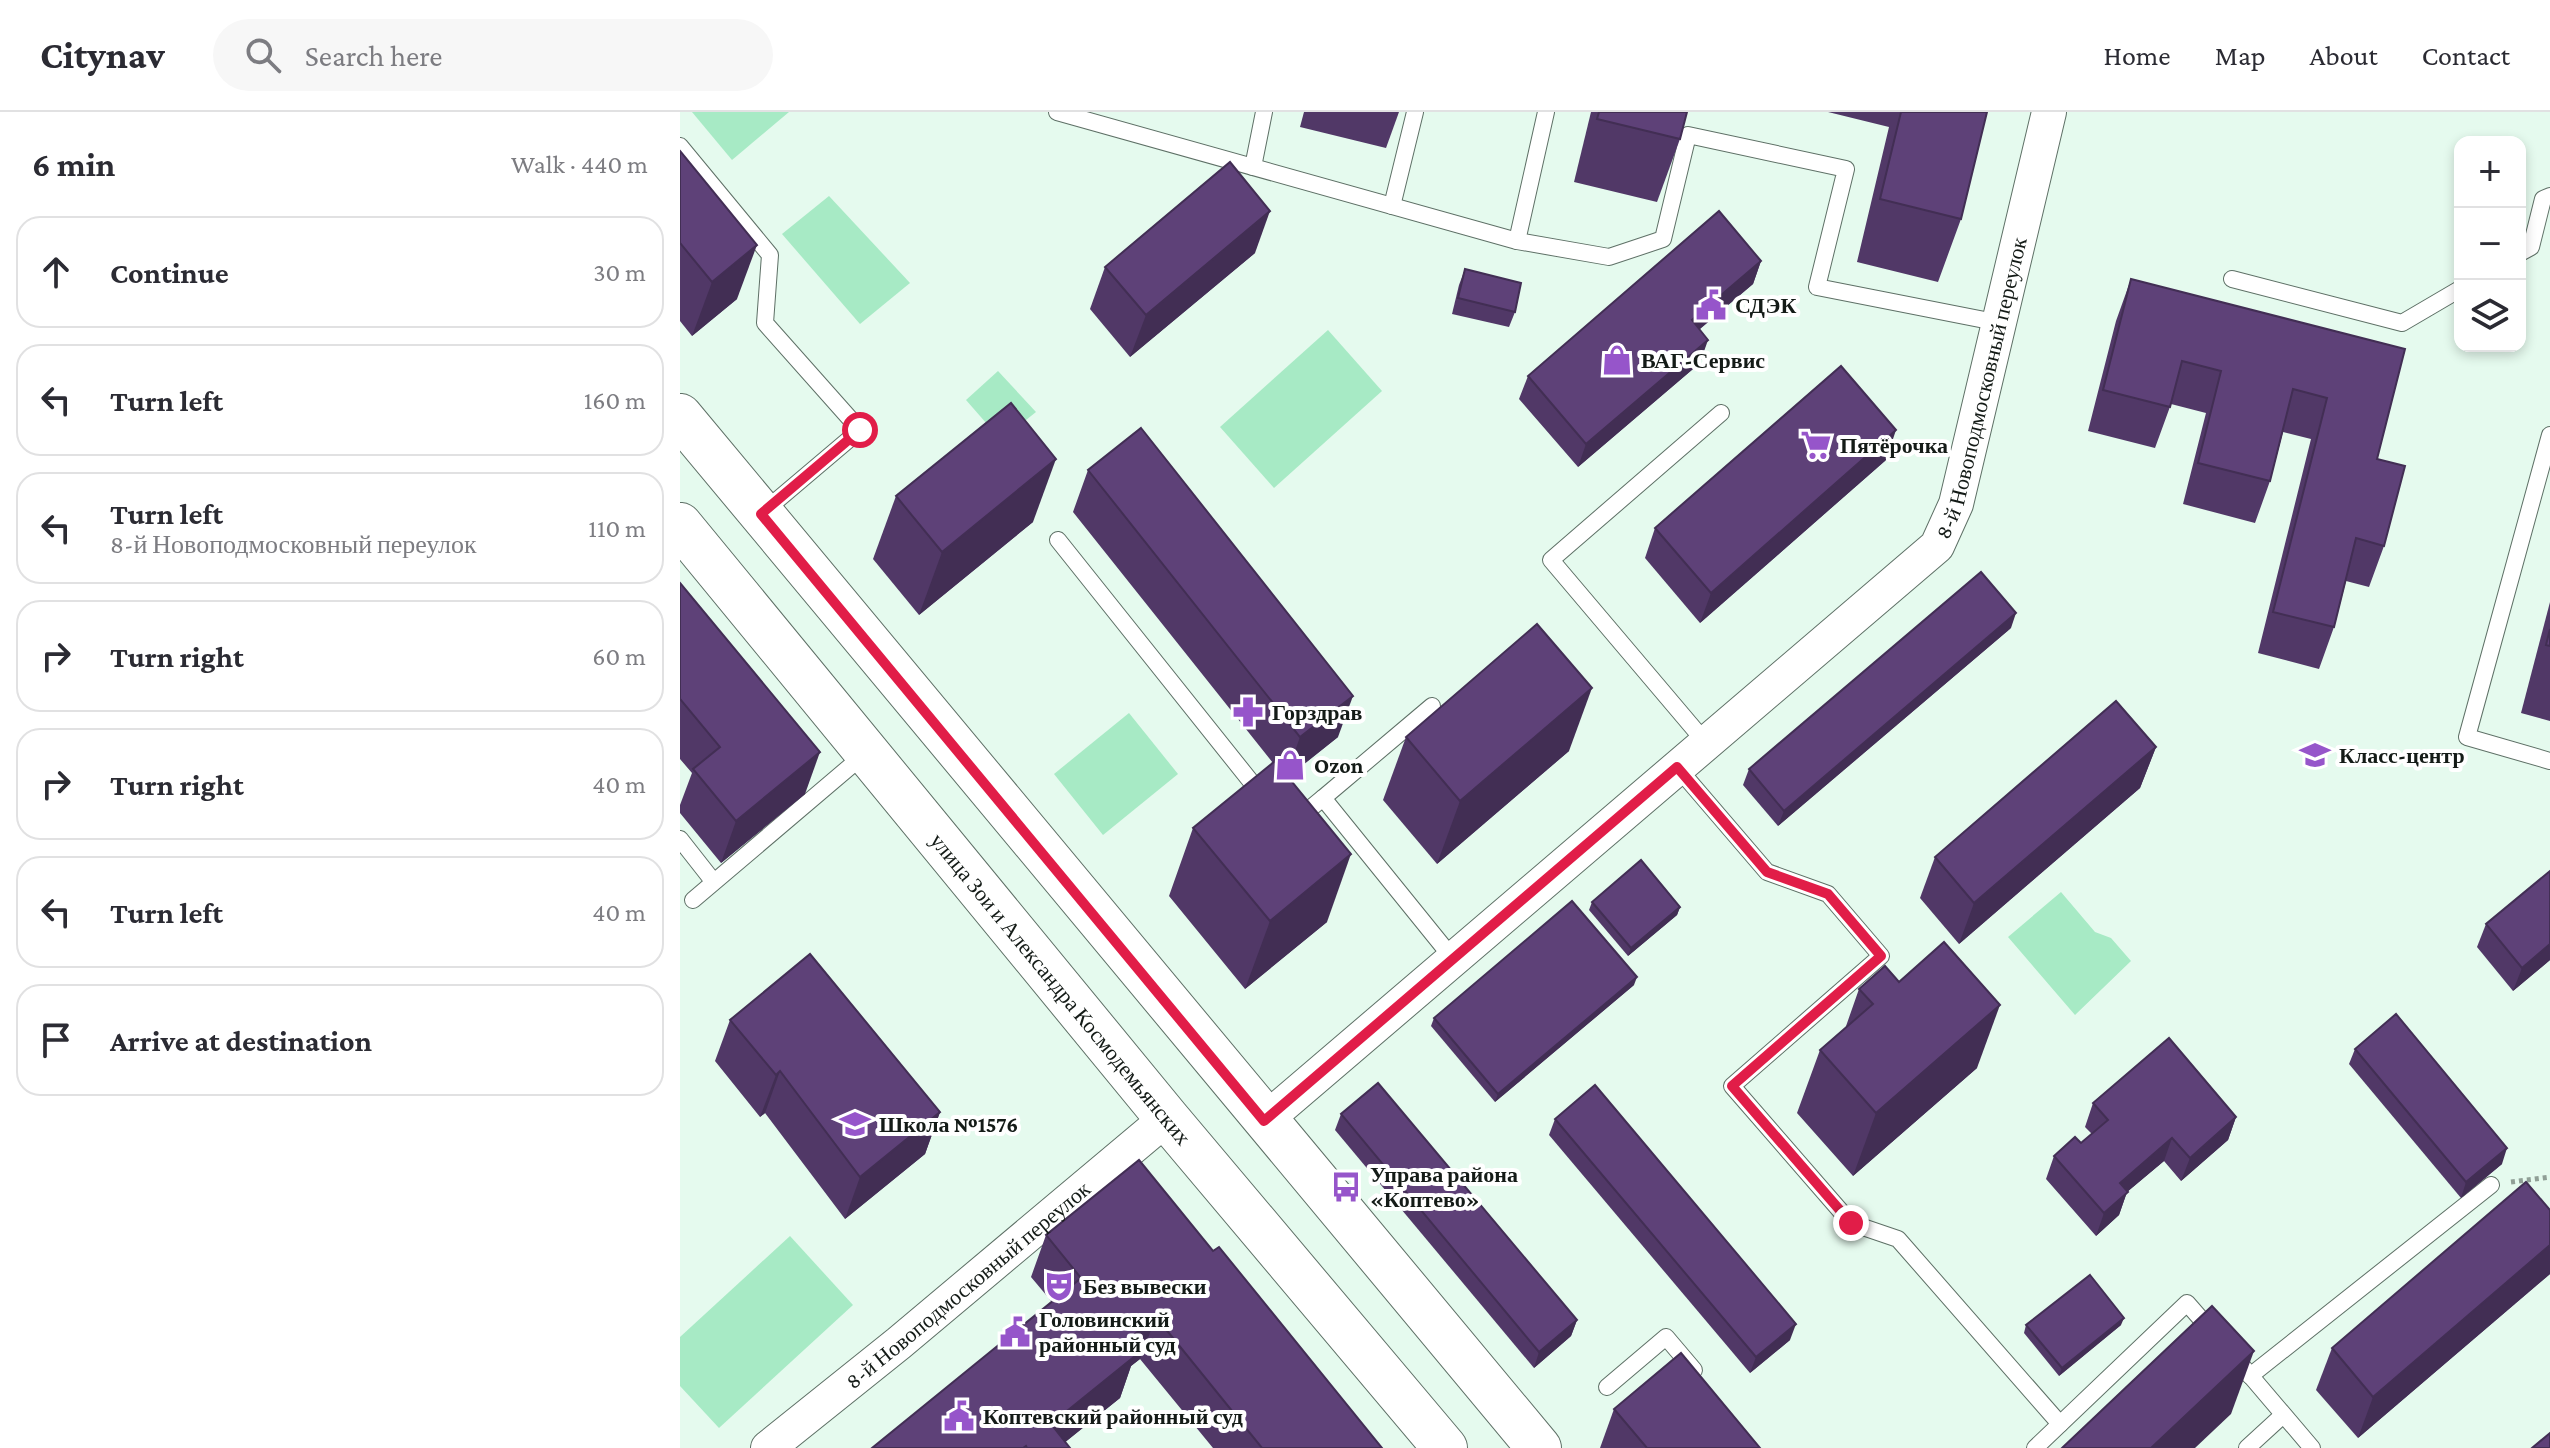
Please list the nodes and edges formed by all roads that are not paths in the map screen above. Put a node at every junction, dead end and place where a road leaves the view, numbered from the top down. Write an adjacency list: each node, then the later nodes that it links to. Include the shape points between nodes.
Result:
1 (1057, 112): 6 (lane)
2 (1264, 112): 8 (lane)
3 (1415, 112): 10 (lane)
4 (1546, 112): 11 (lane)
5 (2049, 112): 15 (street, 8-й Новоподмосковный переулок)
6 (1117, 120): 8 (lane)
7 (680, 146): 19 (lane, via 770,255 765,323 860,430)
8 (1253, 167): 10 (lane)
9 (2550, 196): 12 (lane, via 2543,199)
10 (1392, 206): 11 (lane)
11 (1517, 241): 15 (lane, via 1609,257 1663,239 1688,135 1846,169 1817,287)
12 (2526, 250)
13 (2232, 279): 14 (lane, via 2402,323)
14 (2454, 293)
15 (2000, 323): 23 (street, 8-й Новоподмосковный переулок, via 1956,504 1937,546)
16 (1721, 413): 23 (lane, via 1551,560)
17 (680, 416): 19 (main road)
18 (2550, 435): 25 (lane, via 2467,737)
19 (761, 514): 33 (main road)
20 (680, 525): 24 (main road, улица Зои и Александра Космодемьянских)
21 (1058, 540): 27 (lane, via 1288,827)
22 (1432, 706): 27 (lane)
23 (1706, 743): 26 (street, 8-й Новоподмосковный переулок)
24 (867, 752): 29 (lane); 32 (main road, улица Зои и Александра Космодемьянских)
25 (2550, 761)
26 (1677, 767): 31 (street, 8-й Новоподмосковный переулок); 39 (lane, via 1767,872 1828,894 1881,956 1732,1086 1851,1223 1898,1239)
27 (1323, 798): 31 (lane)
28 (680, 839): 29 (lane)
29 (713, 881): 30 (lane)
30 (693, 900)
31 (1454, 960): 33 (street, 8-й Новоподмосковный переулок)
32 (1167, 1118): 40 (street, 8-й Новоподмосковный переулок); 41 (main road, улица Зои и Александра Космодемьянских)
33 (1264, 1121): 42 (main road)
34 (2491, 1185): 35 (lane)
35 (2250, 1376): 38 (lane); 39 (lane, via 2187,1303)
36 (1703, 1382): 37 (lane, via 1666,1337)
37 (1607, 1387)
38 (2283, 1415): 44 (lane); 45 (lane)
39 (2060, 1424): 43 (lane)
40 (768, 1448)
41 (1445, 1448)
42 (1539, 1448)
43 (2035, 1448)
44 (2247, 1448)
45 (2312, 1448)

